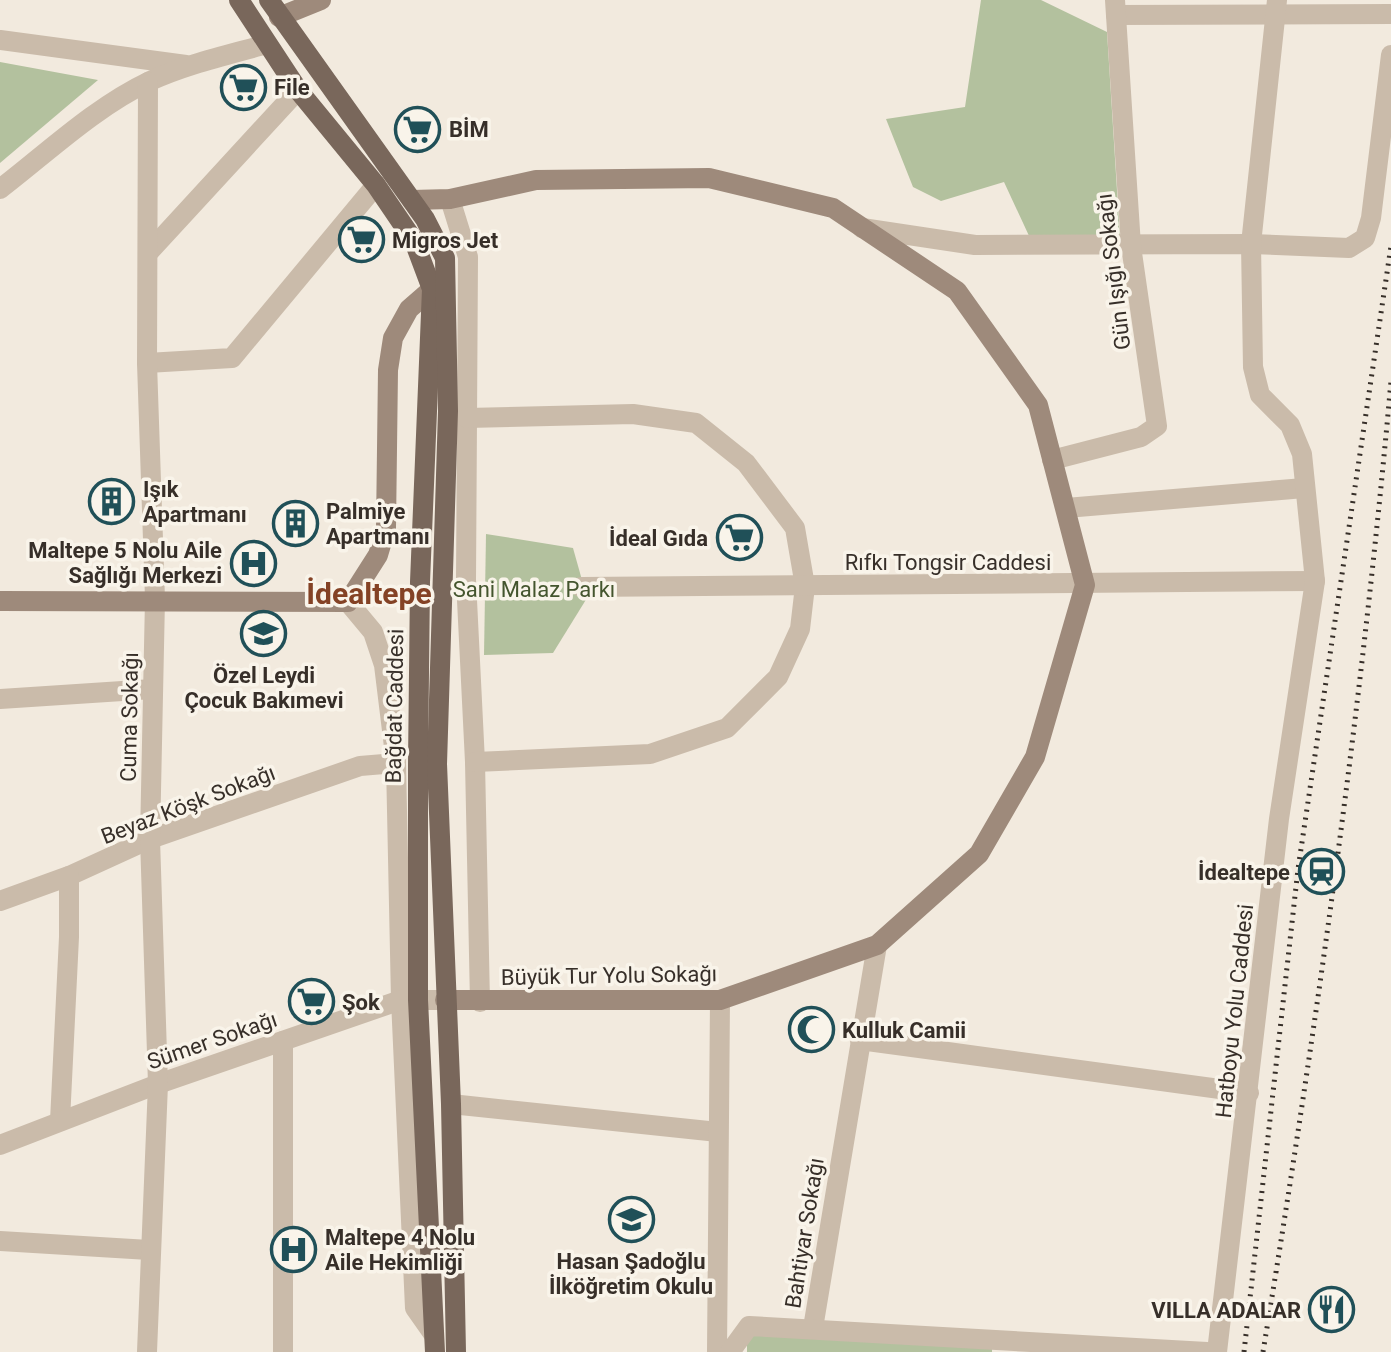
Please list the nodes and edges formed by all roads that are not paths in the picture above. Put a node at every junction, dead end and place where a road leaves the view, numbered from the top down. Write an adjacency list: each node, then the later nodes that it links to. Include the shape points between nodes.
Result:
1 (239, 0): 8 (main road, Bağdat Caddesi)
2 (321, 0): 4 (street)
3 (1277, 6): 5 (street); 6 (street); 18 (street, Hatboyu Yolu Caddesi)
4 (274, 8): 16 (main road, Bağdat Caddesi)
5 (1115, 8): 19 (street, Gün Işığı Sokağı)
6 (1391, 14)
7 (0, 40): 10 (street)
8 (267, 44): 10 (street); 12 (main road, Bağdat Caddesi)
9 (1391, 55): 18 (street, via 1365,238 1349,248)
10 (190, 66): 11 (street)
11 (148, 82): 14 (street); 20 (street, Cuma Sokağı)
12 (298, 90): 13 (main road, Bağdat Caddesi); 20 (street)
13 (376, 185): 21 (main road, Bağdat Caddesi, via 414,241); 22 (street, via 232,358)
14 (0, 189)
15 (450, 199): 16 (street); 17 (street, via 536,180 709,178 833,208); 23 (street, via 468,257)
16 (412, 200): 43 (main road, Bağdat Caddesi, via 445,258 448,427 437,764)
17 (862, 228): 19 (street, via 975,245); 24 (street, via 957,291 1038,405)
18 (1251, 244): 19 (street); 25 (street, Hatboyu Yolu Caddesi, via 1253,367 1260,395 1290,425 1302,454)
19 (1131, 246): 24 (street, Gün Işığı Sokağı, via 1157,426 1141,437)
20 (148, 253): 22 (street, Cuma Sokağı)
21 (432, 289): 33 (street, via 409,309 393,338 386,528 378,555); 42 (main road, Bağdat Caddesi)
22 (147, 363): 31 (street, Cuma Sokağı)
23 (467, 418): 29 (street, via 633,414 696,423 746,463 795,528); 36 (street, via 466,580)
24 (1052, 460): 26 (street)
25 (1304, 488): 26 (street); 27 (street, Hatboyu Yolu Caddesi)
26 (1066, 508): 28 (street)
27 (1315, 581): 28 (street, Rıfkı Tongsir Caddesi); 49 (street, Hatboyu Yolu Caddesi, via 1279,819)
28 (1085, 585): 29 (street, Rıfkı Tongsir Caddesi); 41 (street, Büyük Tur Yolu Sokağı, via 1035,757 979,854)
29 (805, 586): 30 (street, Rıfkı Tongsir Caddesi); 36 (street, via 800,629 778,677 727,728 650,754)
30 (581, 587)
31 (155, 599): 32 (street); 33 (street); 34 (street, Cuma Sokağı)
32 (0, 601)
33 (348, 602): 37 (street, via 373,632 384,665)
34 (153, 689): 35 (street); 38 (street, Cuma Sokağı)
35 (0, 699)
36 (475, 762): 45 (street)
37 (396, 763): 38 (street, Beyaz Köşk Sokağı, via 360,766); 42 (street)
38 (150, 839): 39 (street, Beyaz Köşk Sokağı); 48 (street, Cuma Sokağı)
39 (69, 876): 40 (street, Beyaz Köşk Sokağı); 51 (street)
40 (0, 901)
41 (877, 945): 44 (street, Büyük Tur Yolu Sokağı); 46 (street, Bahtiyar Sokağı)
42 (410, 1000): 43 (street, Sümer Sokağı); 47 (street, Sümer Sokağı); 56 (main road, Bağdat Caddesi); 59 (street, via 415,1308)
43 (445, 1000): 45 (street, Büyük Tur Yolu Sokağı); 50 (main road, Bağdat Caddesi)
44 (720, 1000): 45 (street, Büyük Tur Yolu Sokağı); 52 (street)
45 (480, 1002)
46 (860, 1040): 49 (street); 58 (street, Bahtiyar Sokağı)
47 (283, 1041): 48 (street, Sümer Sokağı); 62 (street)
48 (158, 1084): 51 (street, Sümer Sokağı); 55 (street, Cuma Sokağı)
49 (1249, 1093): 67 (street, Hatboyu Yolu Caddesi)
50 (451, 1104): 52 (street); 57 (main road, Bağdat Caddesi)
51 (60, 1121): 53 (street, Sümer Sokağı)
52 (718, 1132): 64 (street)
53 (0, 1145)
54 (0, 1241): 55 (street)
55 (149, 1250): 61 (street, Cuma Sokağı)
56 (432, 1281): 57 (street); 59 (main road, Bağdat Caddesi)
57 (455, 1282): 63 (main road, Bağdat Caddesi)
58 (813, 1328): 60 (street, Bahtiyar Sokağı); 65 (street, via 749,1326)
59 (434, 1344)
60 (1076, 1348): 66 (street, Bahtiyar Sokağı)
61 (147, 1352)
62 (283, 1352)
63 (456, 1352)
64 (717, 1352)
65 (730, 1352)
66 (1207, 1352)
67 (1217, 1352)

